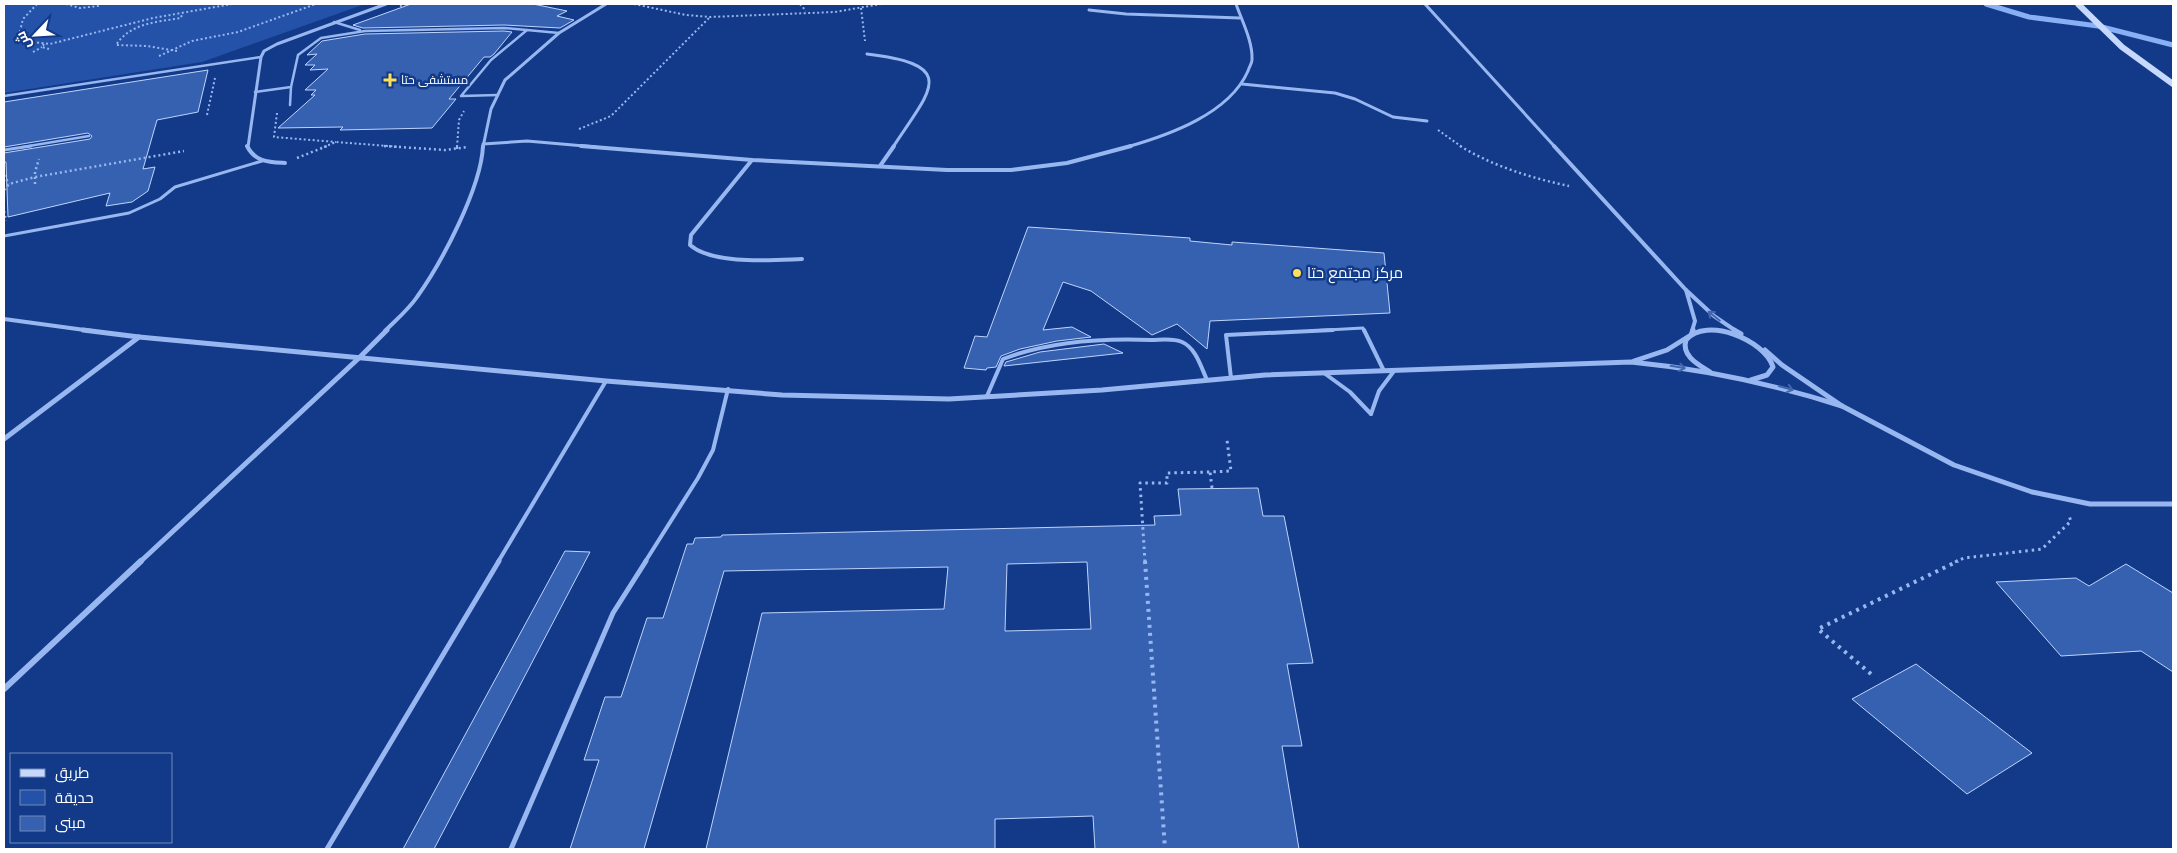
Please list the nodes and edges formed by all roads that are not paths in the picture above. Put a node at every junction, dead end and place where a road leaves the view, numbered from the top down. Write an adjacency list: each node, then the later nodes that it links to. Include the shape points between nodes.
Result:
1 (386, 4): 8 (street)
2 (606, 4): 11 (street)
3 (1236, 4): 7 (street)
4 (1424, 4): 31 (street)
5 (2078, 4): 15 (main road, via 2098,26)
6 (1089, 10): 7 (street)
7 (1240, 18): 14 (street, via 1252,60)
8 (334, 22): 10 (lane); 13 (street, via 277,44 264,51)
9 (527, 30): 10 (lane); 11 (lane); 18 (lane, via 512,39 475,76 461,96)
10 (365, 31): 16 (lane, via 331,35 310,45 298,55)
11 (559, 33): 18 (street, via 505,80)
12 (867, 54): 28 (street, via 912,61 925,69 931,78 932,87 926,98)
13 (261, 57): 17 (street); 19 (lane)
14 (1242, 84): 21 (street, via 1335,93 1393,116); 28 (street, via 1223,103 1192,123 1130,146 1067,163 1011,170)
15 (2173, 84)
16 (291, 87): 17 (lane); 20 (lane)
17 (255, 92): 26 (street, via 247,145 250,154)
18 (498, 95): 23 (street)
19 (4, 96)
20 (290, 105)
21 (1427, 121)
22 (89, 136): 24 (lane)
23 (483, 144): 25 (street, via 527,141); 37 (street, via 482,163 472,191 438,265 416,299)
24 (4, 150)
25 (752, 160): 28 (street); 30 (street, via 690,235 691,246 704,253 764,261)
26 (262, 161): 27 (street); 29 (lane, via 175,187 160,199 129,213)
27 (285, 163)
28 (880, 166)
29 (4, 236)
30 (802, 259)
31 (1686, 290): 33 (street, via 1695,321); 35 (street, one-way to 31, via 1714,316)
32 (4, 319): 34 (street)
33 (1691, 335): 35 (street, via 1713,331); 38 (street, via 1667,350); 42 (street, via 1685,348 1689,356 1709,371)
34 (139, 337): 37 (street); 50 (street)
35 (1754, 342): 36 (street)
36 (1765, 350): 44 (street, via 1774,365 1771,372 1752,380); 49 (street)
37 (360, 357): 46 (street); 52 (street)
38 (1631, 362): 40 (street); 42 (street, one-way to 42)
39 (1384, 371): 40 (street); 41 (street); 43 (lane, via 1363,328 1226,335)
40 (1394, 371): 41 (lane, via 1380,391 1371,414 1350,392)
41 (1324, 374): 43 (street)
42 (1723, 376): 44 (street)
43 (1231, 378): 45 (street)
44 (1738, 379): 49 (street, one-way to 49, via 1770,384)
45 (1207, 380): 48 (street); 48 (lane, via 1192,349 1180,341 1122,339 1076,342 1031,349 1003,359)
46 (606, 381): 47 (street); 53 (lane)
47 (728, 390): 48 (street, via 792,395); 54 (lane, via 713,450 613,613)
48 (988, 396)
49 (1842, 406): 51 (street, via 1954,465 2032,492 2090,504)
50 (4, 438)
51 (2173, 504)
52 (4, 689)
53 (327, 849)
54 (511, 849)

